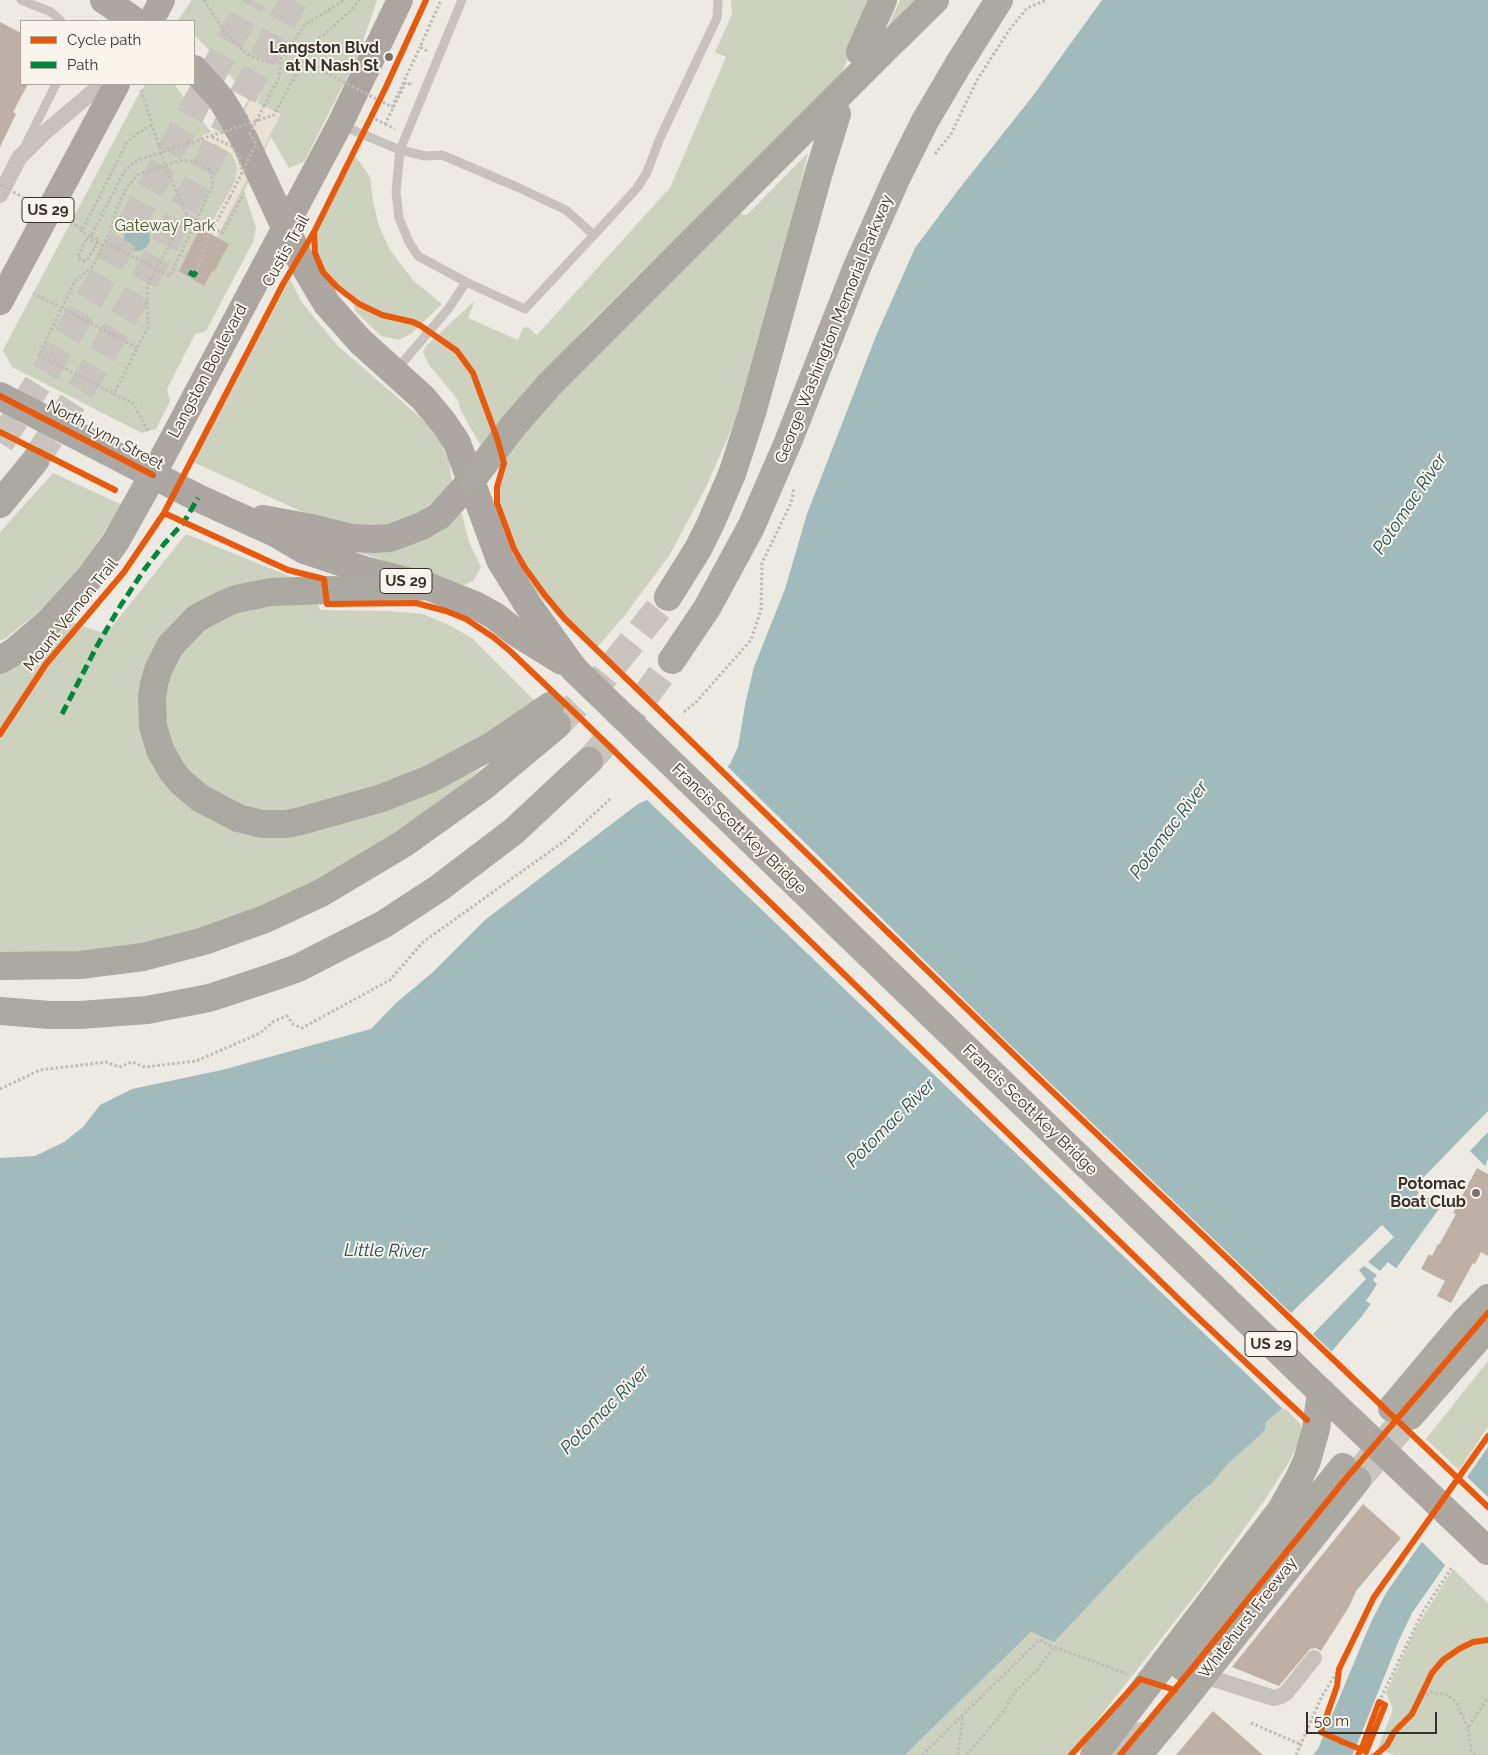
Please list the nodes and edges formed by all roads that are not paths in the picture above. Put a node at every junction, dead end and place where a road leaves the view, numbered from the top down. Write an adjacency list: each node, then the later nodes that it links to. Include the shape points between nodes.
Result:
1 (20, 0): 10 (lane, via 51,12)
2 (104, 0): 11 (highway)
3 (162, 0): 12 (main road)
4 (400, 0): 19 (main road, Langston Boulevard)
5 (462, 0): 20 (lane)
6 (718, 0): 24 (lane, via 717,18 647,172)
7 (883, 0): 13 (highway)
8 (935, 0): 13 (highway)
9 (999, 0): 37 (highway, George Washington Memorial Parkway, via 949,79 896,179 856,267 754,520 723,581)
10 (60, 20)
11 (134, 20)
12 (152, 20)
13 (870, 52): 31 (highway, bridge, via 805,129 549,385)
14 (195, 70): 23 (highway, via 229,112)
15 (56, 85): 21 (lane)
16 (101, 85): 21 (street)
17 (129, 87): 26 (main road, US 29)
18 (837, 114): 35 (highway, via 732,474 698,549)
19 (351, 129): 20 (lane); 23 (main road, Langston Boulevard)
20 (400, 150): 24 (lane, via 425,156 442,154 566,210); 25 (lane, via 396,192 399,218 409,242 418,256)
21 (19, 158): 22 (street)
22 (0, 195)
23 (285, 229): 27 (highway, US 29, via 327,304 360,341); 30 (main road, Langston Boulevard)
24 (594, 235): 25 (lane, via 525,309)
25 (466, 282): 27 (lane, via 449,308)
26 (11, 287)
27 (395, 371): 31 (highway, US 29, via 444,422 457,443)
28 (0, 396): 30 (highway, North Lynn Street / US 29)
29 (35, 461): 32 (highway)
30 (153, 475): 33 (highway, North Lynn Street / US 29); 36 (highway, via 116,541 90,577 41,629)
31 (471, 481): 33 (highway, via 439,516 390,538 352,538); 38 (highway, US 29, via 500,560 518,591)
32 (0, 504)
33 (228, 512): 34 (highway, North Lynn Street / US 29, via 304,550)
34 (427, 586): 38 (highway, North Lynn Street / US 29, via 495,616); 40 (highway, via 271,592 236,599 197,618 170,646 158,670 152,711 156,739 172,771 200,798 238,818 262,824 286,824 382,798 430,779 554,716 484,786 418,835 321,893 265,919 204,941 143,957 51,967)
35 (668, 597)
36 (0, 660)
37 (672, 660)
38 (574, 669): 45 (highway, Francis Scott Key Bridge / US 29, bridge)
39 (589, 761): 41 (highway, via 514,831 439,888 384,924 298,968 209,998 148,1010 80,1015)
40 (0, 966)
41 (0, 1011)
42 (1488, 1298): 44 (highway, via 1466,1320 1399,1414)
43 (1488, 1314): 48 (street, via 1343,1482)
44 (1488, 1327)
45 (1321, 1392): 46 (highway, Francis Scott Key Bridge / US 29, bridge); 49 (highway, via 1316,1430 1307,1461 1281,1510)
46 (1488, 1551)
47 (1314, 1658): 48 (street, via 1286,1693 1274,1698)
48 (1190, 1672): 51 (street)
49 (1094, 1755)
50 (1109, 1755): 52 (highway, Whitehurst Freeway, bridge, via 1350,1474 1195,1686)
51 (1120, 1755)
52 (1138, 1755)

